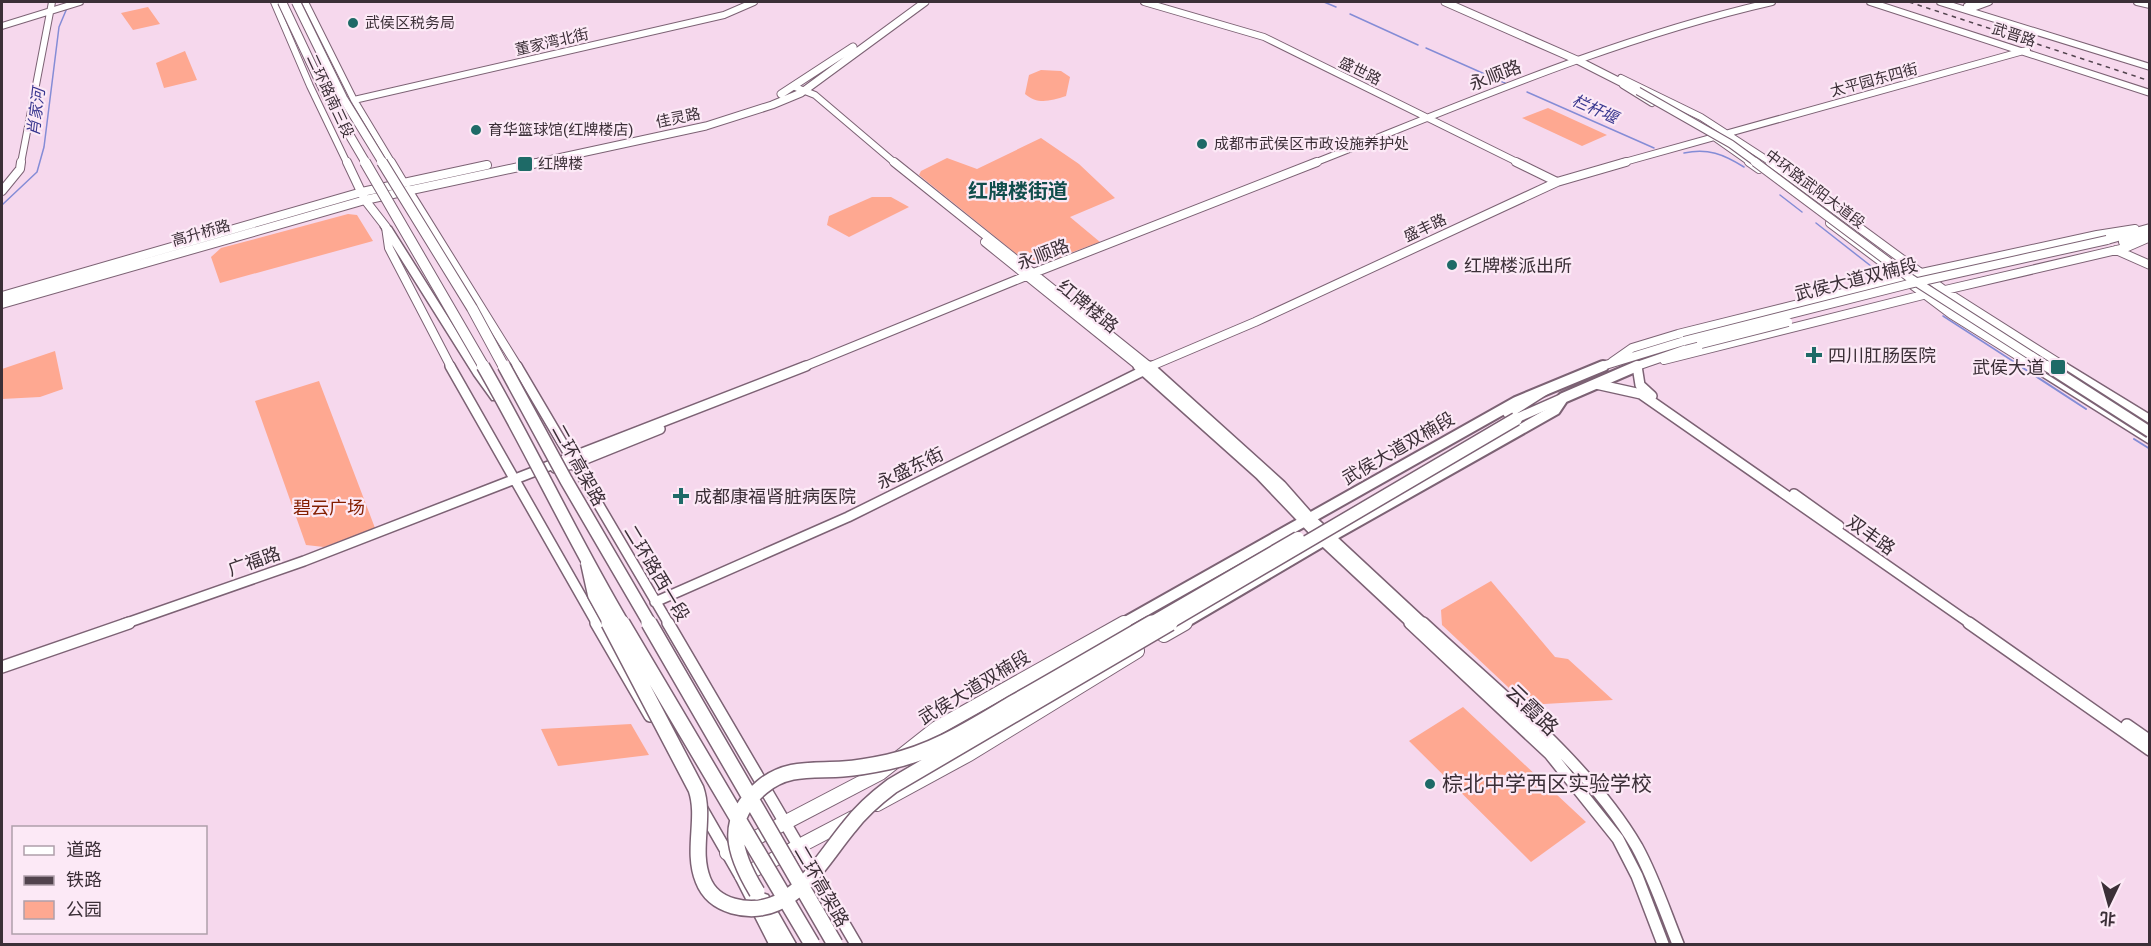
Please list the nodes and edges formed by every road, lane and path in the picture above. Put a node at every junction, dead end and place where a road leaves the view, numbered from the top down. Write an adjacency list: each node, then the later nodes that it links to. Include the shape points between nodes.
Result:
1 (52, 2): 25 (main road)
2 (80, 2): 25 (main road)
3 (274, 2): 41 (main road, 二环路南三段)
4 (282, 2): 60 (highway, 二环高架路, bridge, via 326,95)
5 (296, 2): 83 (highway, 二环高架路, bridge, via 343,98 472,308 566,480)
6 (305, 2): 34 (main road, 二环路南三段)
7 (754, 2): 34 (main road, 董家湾北街, via 724,15)
8 (917, 2): 31 (main road, 佳灵路)
9 (925, 2): 31 (main road, 佳灵路)
10 (1144, 2): 35 (main road, 盛世路, via 1264,37)
11 (1445, 2): 28 (main road, 中环路武阳大道段)
12 (1456, 2): 28 (main road, 中环路武阳大道段)
13 (1772, 2): 21 (main road)
14 (1781, 2): 24 (main road)
15 (1870, 2): 27 (main road, 武晋路)
16 (1875, 2): 27 (main road, 武晋路)
17 (1940, 2): 23 (main road)
18 (1949, 2): 23 (main road)
19 (1989, 2): 23 (main road)
20 (2138, 2): 22 (main road)
21 (1757, 3): 24 (main road)
22 (2148, 3)
23 (1972, 6): 29 (main road)
24 (1740, 9): 28 (main road, 广福路)
25 (50, 11): 26 (main road); 40 (main road, via 20,169)
26 (2, 26)
27 (2025, 50): 33 (main road, 武晋路); 36 (main road, 太平园东四街)
28 (1583, 61): 30 (main road, 中环路武阳大道段); 35 (main road, 广福路)
29 (2145, 63)
30 (1617, 78): 32 (main road, 中环路武阳大道段); 36 (main road, via 1649,89); 37 (main road, via 1633,93)
31 (798, 90): 39 (main road, 佳灵路, via 772,105 706,126); 48 (main road, 红牌楼路)
32 (1641, 91): 63 (main road, 中环路武阳大道段, bridge, via 1734,141 1916,276); 64 (main road, 中环路武阳大道段, bridge, via 1731,144 1910,278)
33 (2150, 92)
34 (354, 100): 39 (main road, 二环路南三段)
35 (1430, 119): 38 (main road, 盛世路); 48 (main road, 广福路)
36 (1727, 132): 37 (main road, 盛丰路); 47 (main road)
37 (1712, 136): 38 (main road, 盛丰路); 49 (main road)
38 (1557, 182): 56 (main road, 盛丰路, via 1255,322)
39 (405, 186): 41 (main road, 高升桥路); 66 (main road, 二环路西一段, via 525,378)
40 (2, 191)
41 (364, 196): 42 (main road); 52 (main road, 高升桥路); 53 (main road, 高升桥路)
42 (386, 227): 60 (highway, bridge, via 478,375); 67 (main road, via 389,248 461,387)
43 (2150, 228): 45 (main road, 武侯大道双楠段); 47 (main road, via 2097,235)
44 (2150, 237): 45 (main road, 武侯大道双楠段)
45 (2112, 245): 46 (main road); 50 (main road); 54 (main road, 武侯大道双楠段, bridge, via 1909,285 1684,340); 55 (main road, 武侯大道双楠段, bridge, via 1912,290 1701,344)
46 (2150, 265)
47 (1921, 273): 49 (main road); 50 (main road)
48 (1032, 276): 56 (main road, 红牌楼路); 66 (main road, 广福路, via 751,394)
49 (1902, 278): 51 (main road); 54 (main road, via 1678,334 1632,348)
50 (1944, 290): 51 (main road); 62 (main road)
51 (1924, 294): 55 (main road); 65 (main road)
52 (2, 296)
53 (2, 304)
54 (1612, 362): 58 (main road, 武侯大道双楠段)
55 (1639, 365): 57 (main road, 武侯大道双楠段); 73 (main road, 双丰路, via 1640,386 1646,392)
56 (1146, 368): 68 (main road, 红牌楼路); 71 (main road, 永盛东街, via 848,517)
57 (1594, 384): 59 (main road, 武侯大道双楠段); 73 (main road, 双丰路, via 1641,394)
58 (1553, 386): 61 (highway); 68 (main road, 武侯大道双楠段, via 1516,402)
59 (1563, 398): 61 (highway); 69 (main road, 武侯大道双楠段, via 1555,410)
60 (512, 416): 70 (highway, 二环高架路, bridge)
61 (1513, 417): 70 (highway, bridge, via 892,786 874,799 799,891 761,907 726,904 707,888 700,867 699,797 594,594); 81 (highway, bridge, via 940,746 910,758 878,764 796,770 766,783 741,813 735,842 741,864)
62 (2150, 420)
63 (2150, 426)
64 (2150, 432)
65 (2150, 440)
66 (571, 460): 67 (main road, 广福路); 71 (main road, 二环路西一段)
67 (515, 479): 72 (main road, 广福路, via 304,561); 78 (main road)
68 (1307, 520): 69 (main road, 红牌楼路); 76 (main road, 武侯大道双楠段, via 936,728 880,773)
69 (1327, 539): 77 (main road, 武侯大道双楠段, via 969,754); 85 (main road, 云霞路, via 1550,754 1618,839 1637,876); 86 (main road, via 1532,724 1600,798 1630,836)
70 (587, 563): 82 (highway, 二环高架路, bridge)
71 (655, 602): 76 (main road, 二环路西一段)
72 (2, 668)
73 (2126, 728): 74 (main road); 75 (main road)
74 (2150, 741)
75 (2150, 750)
76 (787, 824): 77 (main road, 二环路西一段); 78 (main road, 武侯大道双楠段)
77 (800, 847): 79 (main road, 武侯大道双楠段); 84 (main road, 二环路西一段)
78 (727, 853): 79 (main road)
79 (741, 877): 80 (main road)
80 (775, 945)
81 (788, 945)
82 (812, 945)
83 (835, 945)
84 (856, 945)
85 (1663, 945)
86 (1678, 945)

